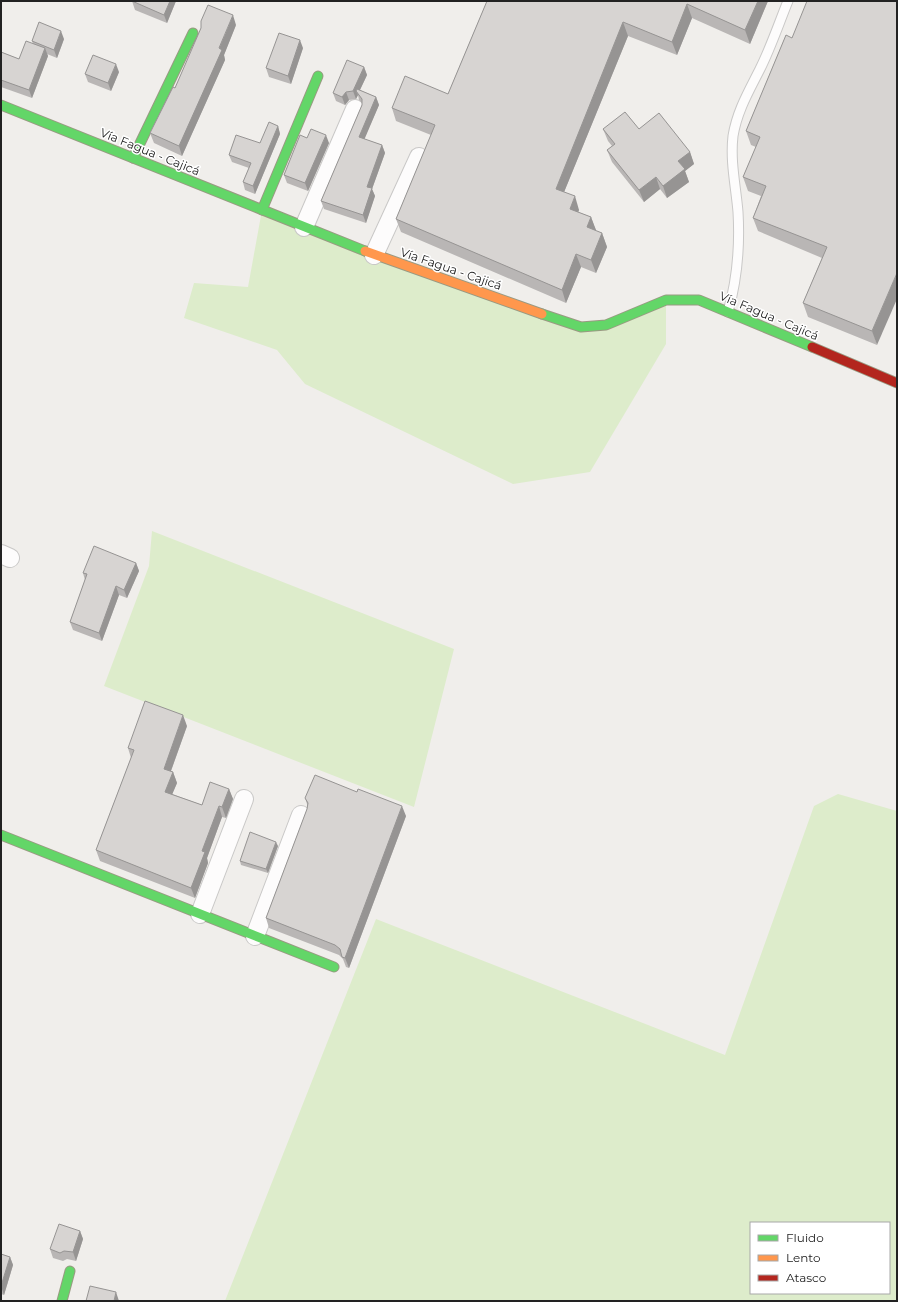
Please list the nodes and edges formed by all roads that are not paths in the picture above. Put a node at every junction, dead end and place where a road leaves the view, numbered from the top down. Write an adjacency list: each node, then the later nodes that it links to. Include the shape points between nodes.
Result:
1 (788, 1): 11 (lane, via 761,68 739,110 733,136 732,160 738,213 738,250 736,286)
2 (193, 33): 7 (street)
3 (318, 76): 8 (street)
4 (1, 105): 7 (street, Vía Fagua - Cajicá)
5 (354, 109): 9 (street)
6 (419, 157): 10 (street)
7 (133, 158): 8 (street, Vía Fagua - Cajicá)
8 (262, 210): 9 (street, Vía Fagua - Cajicá)
9 (304, 227): 10 (street, Vía Fagua - Cajicá)
10 (374, 255): 11 (street, Vía Fagua - Cajicá, via 581,327 606,325 666,300 699,300)
11 (728, 312): 12 (street, Vía Fagua - Cajicá)
12 (897, 383)
13 (244, 799): 16 (street)
14 (301, 815): 17 (street)
15 (1, 835): 16 (street)
16 (200, 914): 17 (street)
17 (255, 936): 18 (street)
18 (334, 967)
19 (70, 1271): 20 (street)
20 (62, 1301)

